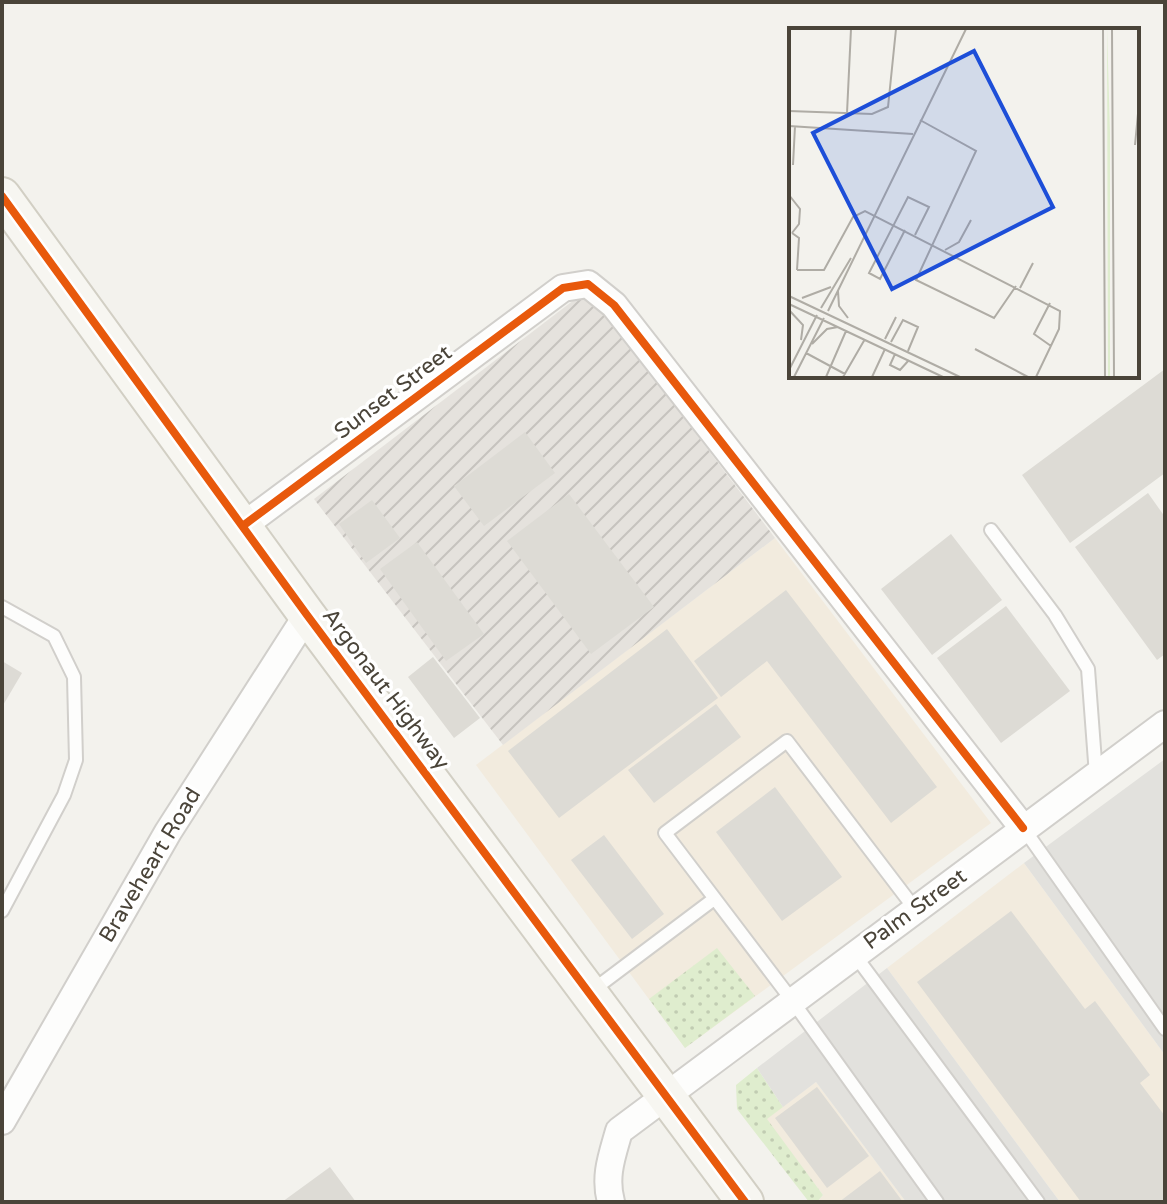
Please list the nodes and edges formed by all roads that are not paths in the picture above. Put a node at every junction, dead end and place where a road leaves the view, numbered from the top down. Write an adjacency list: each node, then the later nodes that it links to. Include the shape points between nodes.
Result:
1 (2, 196): 2 (street, Argonaut Highway)
2 (244, 525): 5 (street, Argonaut Highway); 8 (street, Sunset Street, via 563,288 588,284 614,305)
3 (991, 530): 7 (lane, via 1088,669)
4 (2, 607): 11 (lane, via 54,636 74,677 76,760 64,795)
5 (307, 615): 13 (street, Argonaut Highway); 17 (street, Braveheart Road, via 168,832)
6 (1165, 724): 7 (street, Palm Street)
7 (1096, 775): 8 (street, Palm Street)
8 (1023, 828): 10 (street, Palm Street); 15 (lane)
9 (714, 899): 10 (lane, via 665,833 787,741); 13 (lane); 14 (lane)
10 (915, 909): 12 (street, Palm Street)
11 (2, 911)
12 (854, 954): 14 (street, Palm Street); 21 (lane)
13 (590, 992): 16 (street, Argonaut Highway)
14 (791, 999): 16 (street, Palm Street); 20 (lane)
15 (1165, 1029)
16 (665, 1094): 18 (street, Palm Street, via 619,1131 606,1186); 19 (street, Argonaut Highway)
17 (2, 1121)
18 (611, 1202)
19 (745, 1202)
20 (937, 1202)
21 (1038, 1202)

